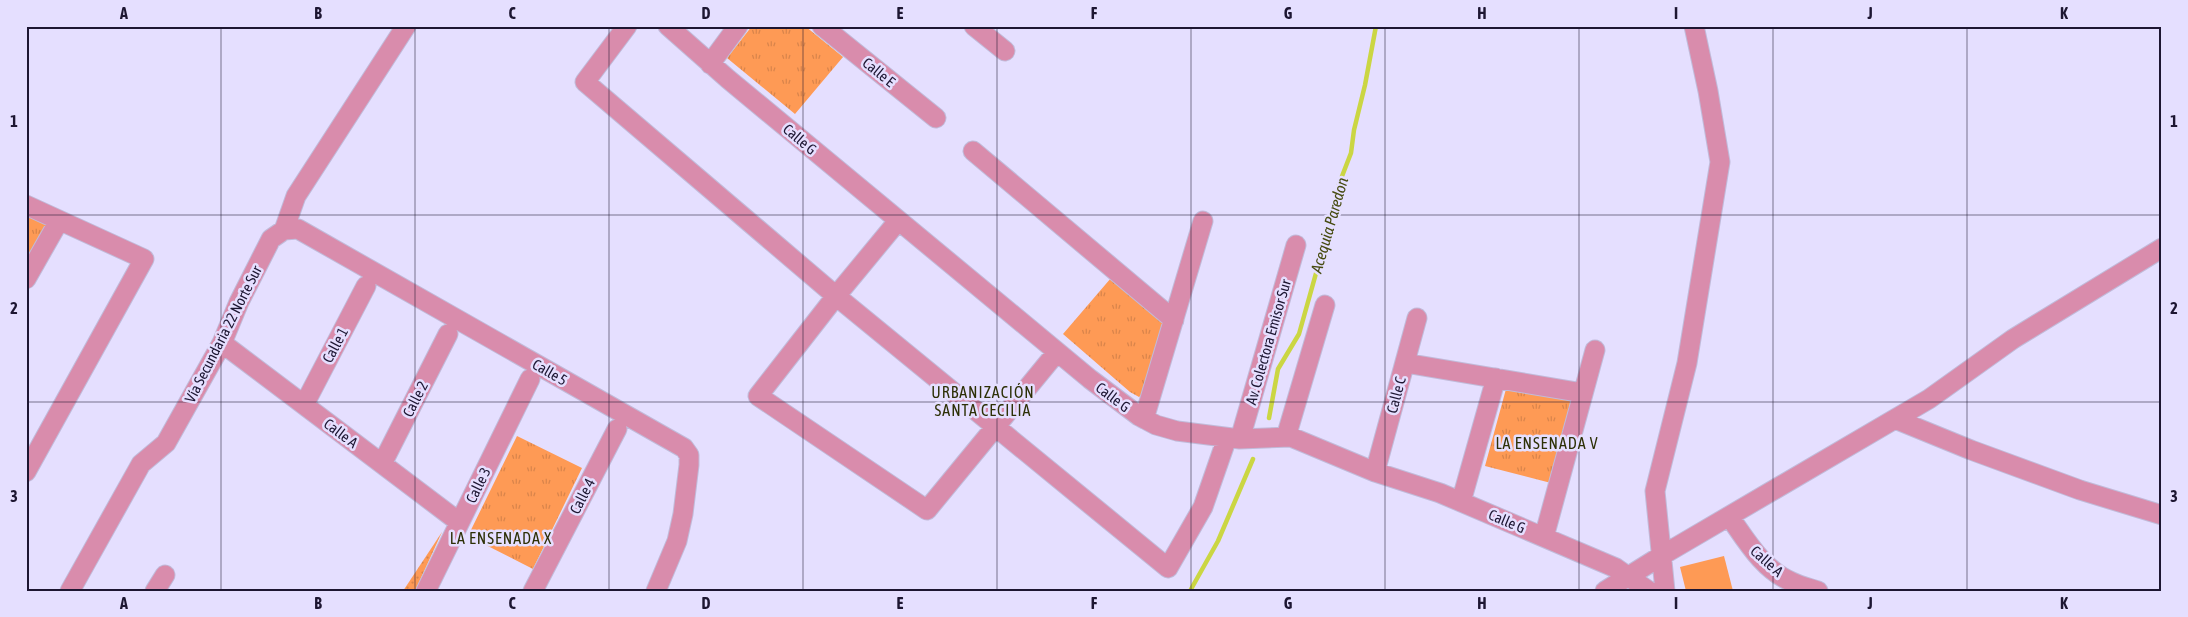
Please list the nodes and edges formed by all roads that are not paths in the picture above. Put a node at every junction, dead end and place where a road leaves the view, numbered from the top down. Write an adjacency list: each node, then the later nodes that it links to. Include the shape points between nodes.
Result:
1 (406, 26): 16 (street, via 296,196)
2 (627, 26): 21 (street, via 585,82)
3 (668, 26): 9 (street, Calle G)
4 (738, 26): 9 (street)
5 (822, 26): 10 (street, Calle E)
6 (974, 26): 8 (street)
7 (1694, 26): 48 (street, via 1720,162 1687,363 1655,491)
8 (1005, 51)
9 (710, 64): 14 (street, Calle G)
10 (936, 118)
11 (973, 151): 24 (street)
12 (26, 206): 13 (street)
13 (59, 221): 19 (street); 41 (street, via 144,260)
14 (898, 221): 21 (street); 28 (street, Calle G)
15 (1203, 221): 24 (street)
16 (284, 230): 26 (street, Vía Secundaria 22 Norte Sur, via 271,239); 53 (street, Calle 5, via 298,229 684,448 689,455 689,465 683,514 677,541)
17 (1296, 245): 38 (street, Av. Colectora Emisor Sur)
18 (2162, 248): 35 (street, via 2013,339 1929,399)
19 (26, 278)
20 (366, 286): 33 (street, Calle 1)
21 (836, 296): 36 (street); 36 (street, via 758,396 927,510)
22 (1325, 305): 39 (street)
23 (1417, 318): 29 (street, Calle C)
24 (1174, 320): 34 (street)
25 (448, 334): 40 (street, Calle 2)
26 (222, 342): 33 (street, Calle A); 50 (street, Vía Secundaria 22 Norte Sur, via 166,443 141,464)
27 (1595, 350): 32 (street)
28 (1057, 352): 34 (street, Calle G); 36 (street)
29 (1405, 363): 30 (street); 42 (street, Calle C)
30 (1496, 378): 32 (street); 43 (street)
31 (530, 379): 46 (street, Calle 3)
32 (1583, 393): 47 (street)
33 (304, 405): 40 (street, Calle A)
34 (1144, 419): 38 (street, Calle G, via 1176,431)
35 (1895, 419): 44 (street); 45 (street, via 2080,490)
36 (996, 426): 38 (street, Av. Colectora Emisor Sur, via 1168,568 1204,507)
37 (617, 428): 52 (street, Calle 4)
38 (1234, 438): 39 (street, Calle G)
39 (1286, 438): 42 (street, Calle G, via 1291,437)
40 (382, 464): 46 (street, Calle A)
41 (26, 472)
42 (1376, 472): 43 (street, Calle G)
43 (1461, 502): 47 (street, Calle G)
44 (1729, 516): 48 (street); 57 (street, Calle A, via 1753,551 1770,567 1791,582)
45 (2162, 516)
46 (460, 522): 51 (street, Calle 3)
47 (1544, 537): 49 (street, Calle G)
48 (1661, 556): 49 (street); 56 (street)
49 (1629, 576): 54 (street); 55 (street, Calle G)
50 (70, 591)
51 (426, 591)
52 (534, 591)
53 (656, 591)
54 (1605, 591)
55 (1649, 591)
56 (1664, 591)
57 (1818, 591)

